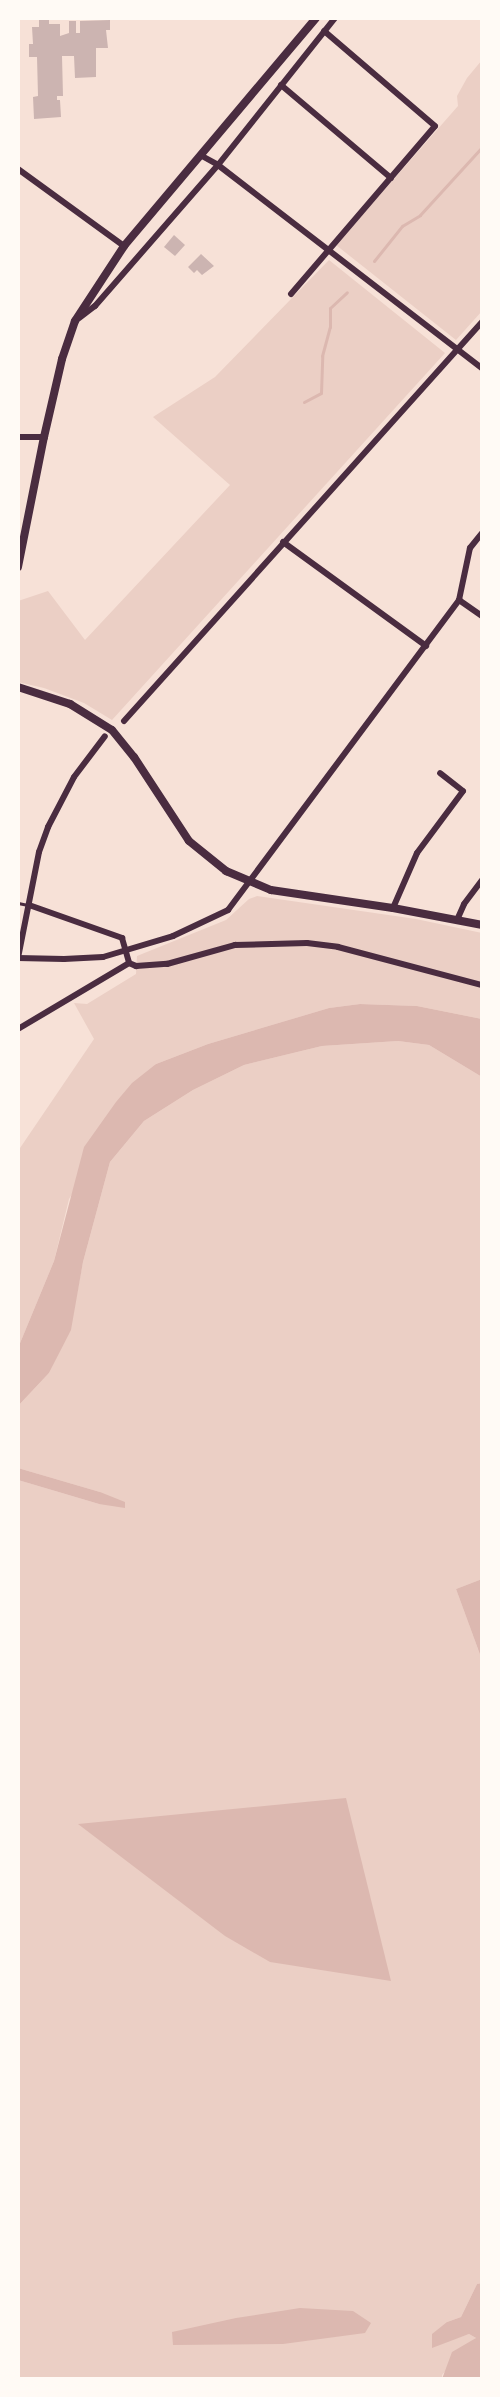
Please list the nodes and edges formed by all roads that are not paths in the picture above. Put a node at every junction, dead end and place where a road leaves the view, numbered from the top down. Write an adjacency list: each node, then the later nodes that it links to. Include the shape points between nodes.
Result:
1 (316, 18): 5 (street)
2 (335, 18): 3 (street)
3 (324, 31): 4 (street); 8 (street, via 435,126)
4 (281, 85): 6 (street); 8 (street)
5 (202, 156): 6 (street); 9 (street)
6 (218, 165): 10 (street); 12 (street, via 95,306)
7 (18, 169): 9 (street)
8 (392, 178): 10 (street)
9 (124, 246): 12 (street)
10 (330, 252): 11 (street); 14 (street)
11 (291, 294)
12 (75, 321): 17 (street)
13 (482, 322): 14 (street)
14 (458, 350): 15 (street); 19 (street)
15 (482, 368)
16 (18, 437): 17 (street)
17 (44, 437): 20 (street)
18 (482, 532): 21 (street, via 470,548)
19 (283, 542): 23 (street); 25 (street)
20 (18, 567)
21 (459, 600): 22 (street); 23 (street)
22 (482, 616)
23 (426, 646): 29 (street)
24 (18, 687): 29 (street, via 70,704 112,730 189,841 226,871)
25 (124, 721)
26 (105, 735): 31 (street, via 74,777 48,827)
27 (440, 774): 32 (street, via 464,791 417,853)
28 (482, 880): 33 (street)
29 (247, 882): 32 (street, via 299,895); 35 (street, via 228,910 173,936)
30 (18, 903): 31 (lane)
31 (29, 905): 35 (street, via 122,938); 36 (street)
32 (393, 908): 33 (street)
33 (457, 920): 34 (street)
34 (482, 925)
35 (127, 951): 36 (street, via 64,960); 37 (street)
36 (18, 958)
37 (129, 963): 38 (street, via 167,964 235,945 307,942); 39 (street)
38 (482, 985)
39 (18, 1029)

